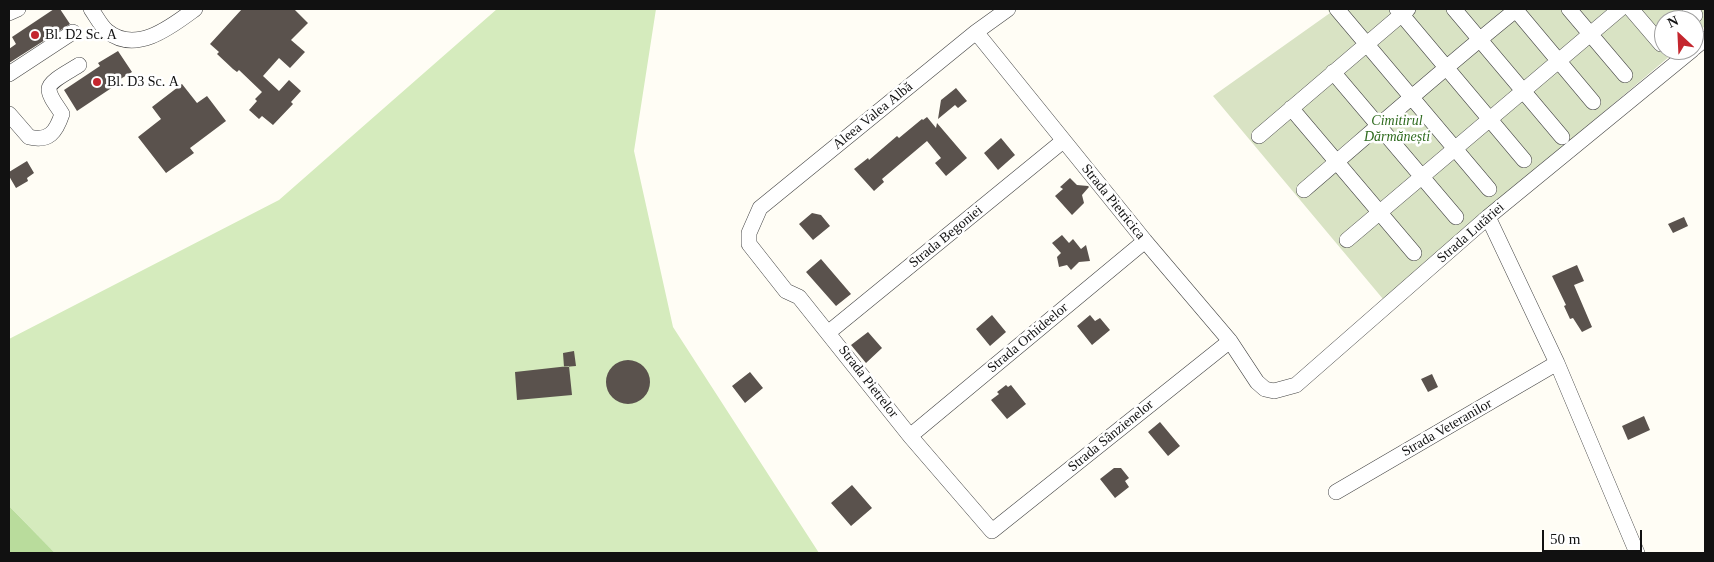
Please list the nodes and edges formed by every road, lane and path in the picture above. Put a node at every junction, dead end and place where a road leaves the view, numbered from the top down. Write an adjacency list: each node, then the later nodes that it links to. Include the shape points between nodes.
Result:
1 (18, 9): 12 (street)
2 (91, 9): 3 (street, via 107,31 123,39 136,40 165,30)
3 (195, 9)
4 (1008, 9): 14 (street, Aleea Valea Albă)
5 (1337, 9): 18 (street)
6 (1454, 9): 17 (street)
7 (1516, 9): 17 (street); 19 (street)
8 (1569, 9): 15 (street)
9 (1620, 9): 15 (street)
10 (1631, 9): 16 (street)
11 (1402, 11): 18 (street); 22 (street)
12 (9, 13)
13 (72, 32): 24 (street)
14 (976, 32): 35 (street, Strada Pietricica); 45 (street, Aleea Valea Albă, via 760,208)
15 (1590, 34): 19 (street); 25 (street)
16 (1654, 36)
17 (1480, 38): 22 (street); 26 (street)
18 (1367, 44): 23 (street); 27 (street)
19 (1558, 60): 26 (street); 28 (street)
20 (1680, 60): 44 (street, Strada Lutăriei)
21 (79, 65): 30 (street, via 49,86 62,114 59,124 48,136 42,139 29,137)
22 (1447, 68): 27 (street); 31 (street)
23 (1333, 72): 29 (street); 32 (street)
24 (9, 74)
25 (1625, 75)
26 (1523, 91): 31 (street); 34 (street)
27 (1412, 98): 32 (street); 36 (street)
28 (1593, 102)
29 (1292, 108): 33 (street); 38 (street)
30 (9, 114)
31 (1490, 118): 36 (street); 37 (street)
32 (1379, 126): 38 (street); 39 (street)
33 (1258, 136)
34 (1562, 137)
35 (1063, 141): 47 (street, Strada Pietricica); 49 (street, Strada Begoniei)
36 (1455, 148): 39 (street); 40 (street)
37 (1524, 160)
38 (1337, 162): 41 (street); 42 (street)
39 (1421, 176): 42 (street); 43 (street)
40 (1489, 189)
41 (1304, 190)
42 (1379, 212): 46 (street); 48 (street)
43 (1456, 217)
44 (1488, 217): 51 (street); 52 (street, Strada Lutăriei, via 1296,385 1274,391 1265,389)
45 (749, 233): 49 (street, Strada Pietrelor, via 749,244 786,290 799,297)
46 (1347, 240)
47 (1145, 241): 50 (street, Strada Pietricica); 53 (street, Strada Orhideelor)
48 (1414, 253)
49 (828, 332): 53 (street, Strada Pietrelor)
50 (1230, 341): 52 (street, Strada Pietricica); 55 (street, Strada Sânzienelor)
51 (1557, 363): 54 (street, Strada Veteranilor); 56 (street)
52 (1250, 372)
53 (910, 436): 55 (street, Strada Pietrelor)
54 (1336, 492)
55 (992, 530)
56 (1637, 553)

